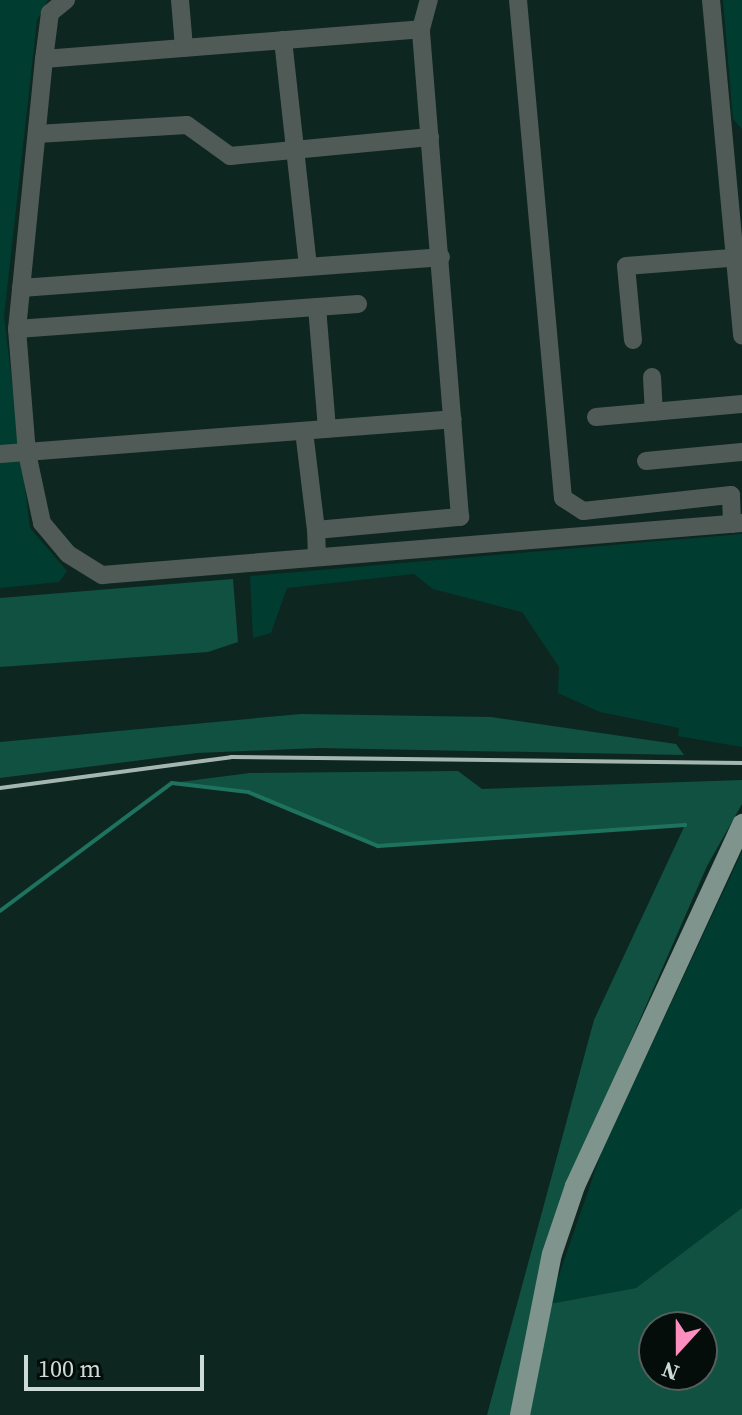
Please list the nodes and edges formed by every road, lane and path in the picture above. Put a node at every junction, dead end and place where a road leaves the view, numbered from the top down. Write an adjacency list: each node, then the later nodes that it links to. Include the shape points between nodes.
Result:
1 (66, 0): 9 (street, via 50,13)
2 (180, 0): 8 (street)
3 (429, 0): 6 (street)
4 (518, 0): 34 (street, via 563,498 583,511 731,495)
5 (711, 0): 12 (street)
6 (421, 29): 7 (street); 11 (street)
7 (283, 40): 8 (street); 13 (street)
8 (184, 48): 9 (street)
9 (44, 59): 10 (street)
10 (37, 134): 13 (street, via 187,125 230,156); 17 (street)
11 (430, 137): 13 (street); 14 (street)
12 (733, 140): 15 (street)
13 (294, 149): 16 (street)
14 (441, 257): 16 (street); 27 (street)
15 (739, 257): 20 (street); 22 (street, via 626,266)
16 (308, 267): 17 (street)
17 (21, 288): 21 (street)
18 (358, 304): 19 (street)
19 (317, 307): 21 (street); 28 (street)
20 (742, 327)
21 (17, 329): 31 (street)
22 (633, 340)
23 (652, 377): 25 (street)
24 (742, 404): 25 (street)
25 (654, 412): 26 (street)
26 (596, 417)
27 (453, 419): 28 (street); 35 (street, via 460,517)
28 (327, 429): 29 (street)
29 (304, 431): 31 (street); 35 (street)
30 (742, 452): 33 (street)
31 (27, 453): 32 (street); 36 (street, via 42,523 68,554 102,575)
32 (0, 454)
33 (646, 461)
34 (737, 524): 36 (street)
35 (316, 530): 36 (street)
36 (317, 557)
37 (742, 824): 38 (main road, via 575,1186 545,1285)
38 (520, 1415)

